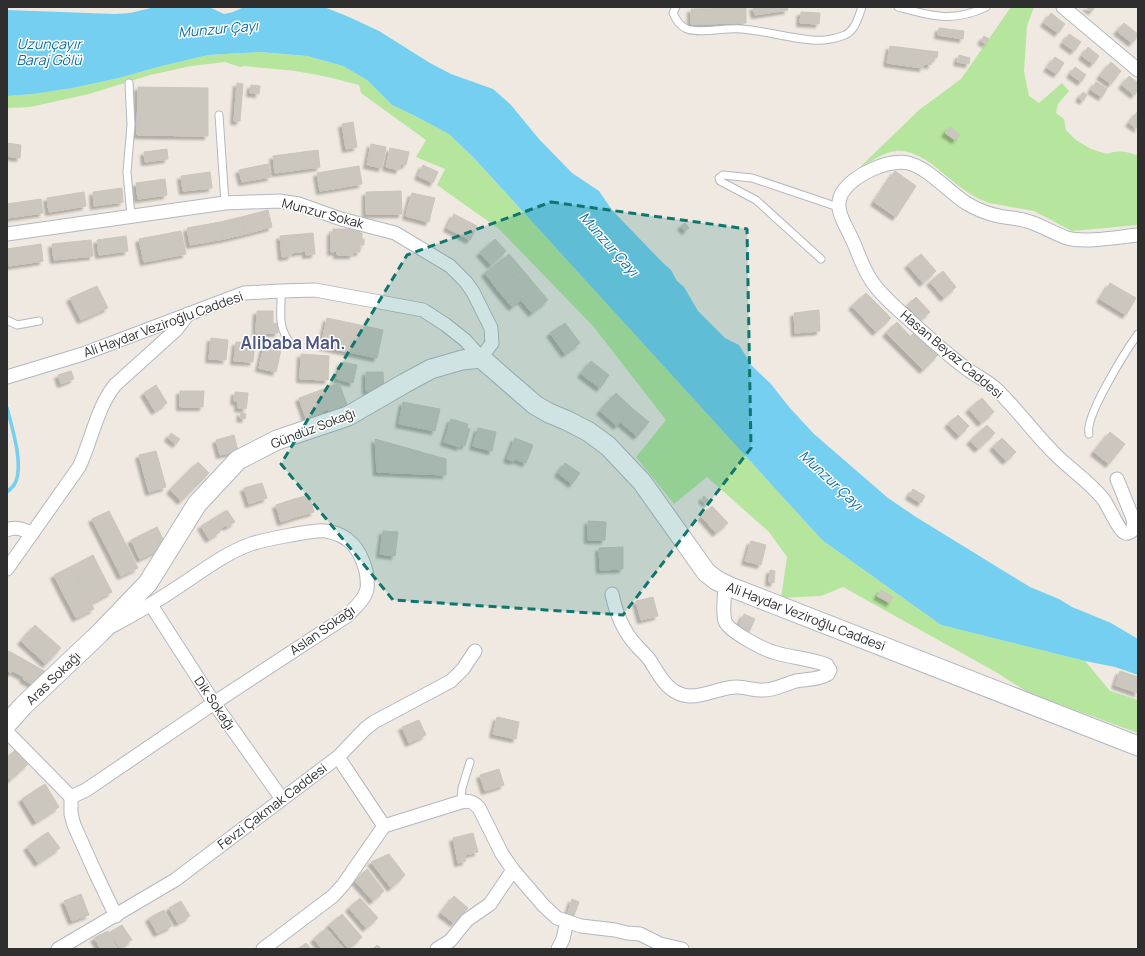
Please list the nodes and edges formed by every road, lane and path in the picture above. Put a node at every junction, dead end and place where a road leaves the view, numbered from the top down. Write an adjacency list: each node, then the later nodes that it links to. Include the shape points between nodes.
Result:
1 (676, 7): 2 (lane, via 673,13 676,20 688,29 741,29 813,41 846,34 857,22)
2 (862, 7)
3 (898, 7): 4 (lane, via 935,16 956,16)
4 (986, 7)
5 (1062, 7): 6 (street)
6 (1138, 70)
7 (129, 83): 11 (lane, via 131,125 127,172)
8 (219, 115): 9 (lane)
9 (225, 203): 11 (street, Munzur Sokak); 21 (street, Munzur Sokak, via 279,201 299,204 341,219 395,233 450,266 466,282 491,328 492,343)
10 (838, 207): 13 (street, via 843,191 859,177 885,164 898,162 919,167 952,194 978,209 998,216 1027,221 1068,238 1078,240); 14 (lane, via 752,178 723,175 719,178 720,181 756,200); 24 (street, Hasan Beyaz Caddesi, via 866,271 876,287 967,370 994,387 1055,454 1103,499 1122,532 1130,533 1134,524)
11 (131, 216): 12 (street, Munzur Sokak)
12 (7, 234)
13 (1138, 235)
14 (822, 259)
15 (281, 291): 16 (street, Ali Haydar Veziroğlu Caddesi, via 244,293); 20 (lane, via 281,324); 21 (street, Ali Haydar Veziroğlu Caddesi, via 315,290 423,310 446,324)
16 (188, 314): 22 (street, Ali Haydar Veziroğlu Caddesi, via 83,354); 26 (street, via 176,330 108,394 79,467)
17 (7, 320): 18 (lane, via 17,325)
18 (39, 321)
19 (1138, 334): 23 (lane, via 1104,390 1089,424)
20 (291, 344)
21 (481, 358): 28 (main road, Ali Haydar Veziroğlu Caddesi, via 535,405 589,432 621,458 642,482 706,572); 31 (main road, Gündüz Sokağı, via 462,360 431,369 348,416 277,440 238,460 197,504 148,583)
22 (7, 377)
23 (1089, 434)
24 (1117, 479)
25 (7, 530): 26 (street, via 24,529)
26 (32, 534): 27 (street)
27 (7, 569)
28 (725, 584): 29 (street, via 727,625 738,634 772,652 827,665 830,670 828,674 770,690 737,687 698,696 679,694 664,683 649,659 626,632); 36 (main road, Ali Haydar Veziroğlu Caddesi)
29 (612, 594)
30 (151, 605): 31 (street, Aslan Sokağı); 33 (street, Dik Sokağı); 33 (street, Aslan Sokağı, via 222,558 252,544 324,530 341,535 355,545 368,578 367,590 359,604 347,616)
31 (100, 633): 34 (main road, Aras Sokağı)
32 (475, 651): 37 (street, Fevzi Çakmak Caddesi, via 451,681 374,722)
33 (214, 703): 39 (street, Aslan Sokağı, via 86,790); 40 (street, Dik Sokağı)
34 (7, 724)
35 (7, 732): 39 (street)
36 (1138, 746)
37 (338, 757): 40 (street, Fevzi Çakmak Caddesi); 42 (street)
38 (470, 762): 41 (lane, via 462,788)
39 (72, 796): 44 (street, via 71,814 74,824)
40 (282, 799): 44 (street, Fevzi Çakmak Caddesi, via 175,880)
41 (461, 802): 42 (street); 43 (street, via 468,800 480,808 502,854)
42 (384, 826): 47 (street, via 333,896)
43 (513, 870): 45 (street, via 544,906); 48 (street, via 490,904 467,920 450,941)
44 (116, 916): 46 (street, Fevzi Çakmak Caddesi)
45 (567, 922): 49 (street); 50 (street, via 627,934 640,934 660,944)
46 (58, 949)
47 (263, 949)
48 (437, 949)
49 (558, 949)
50 (682, 949)

